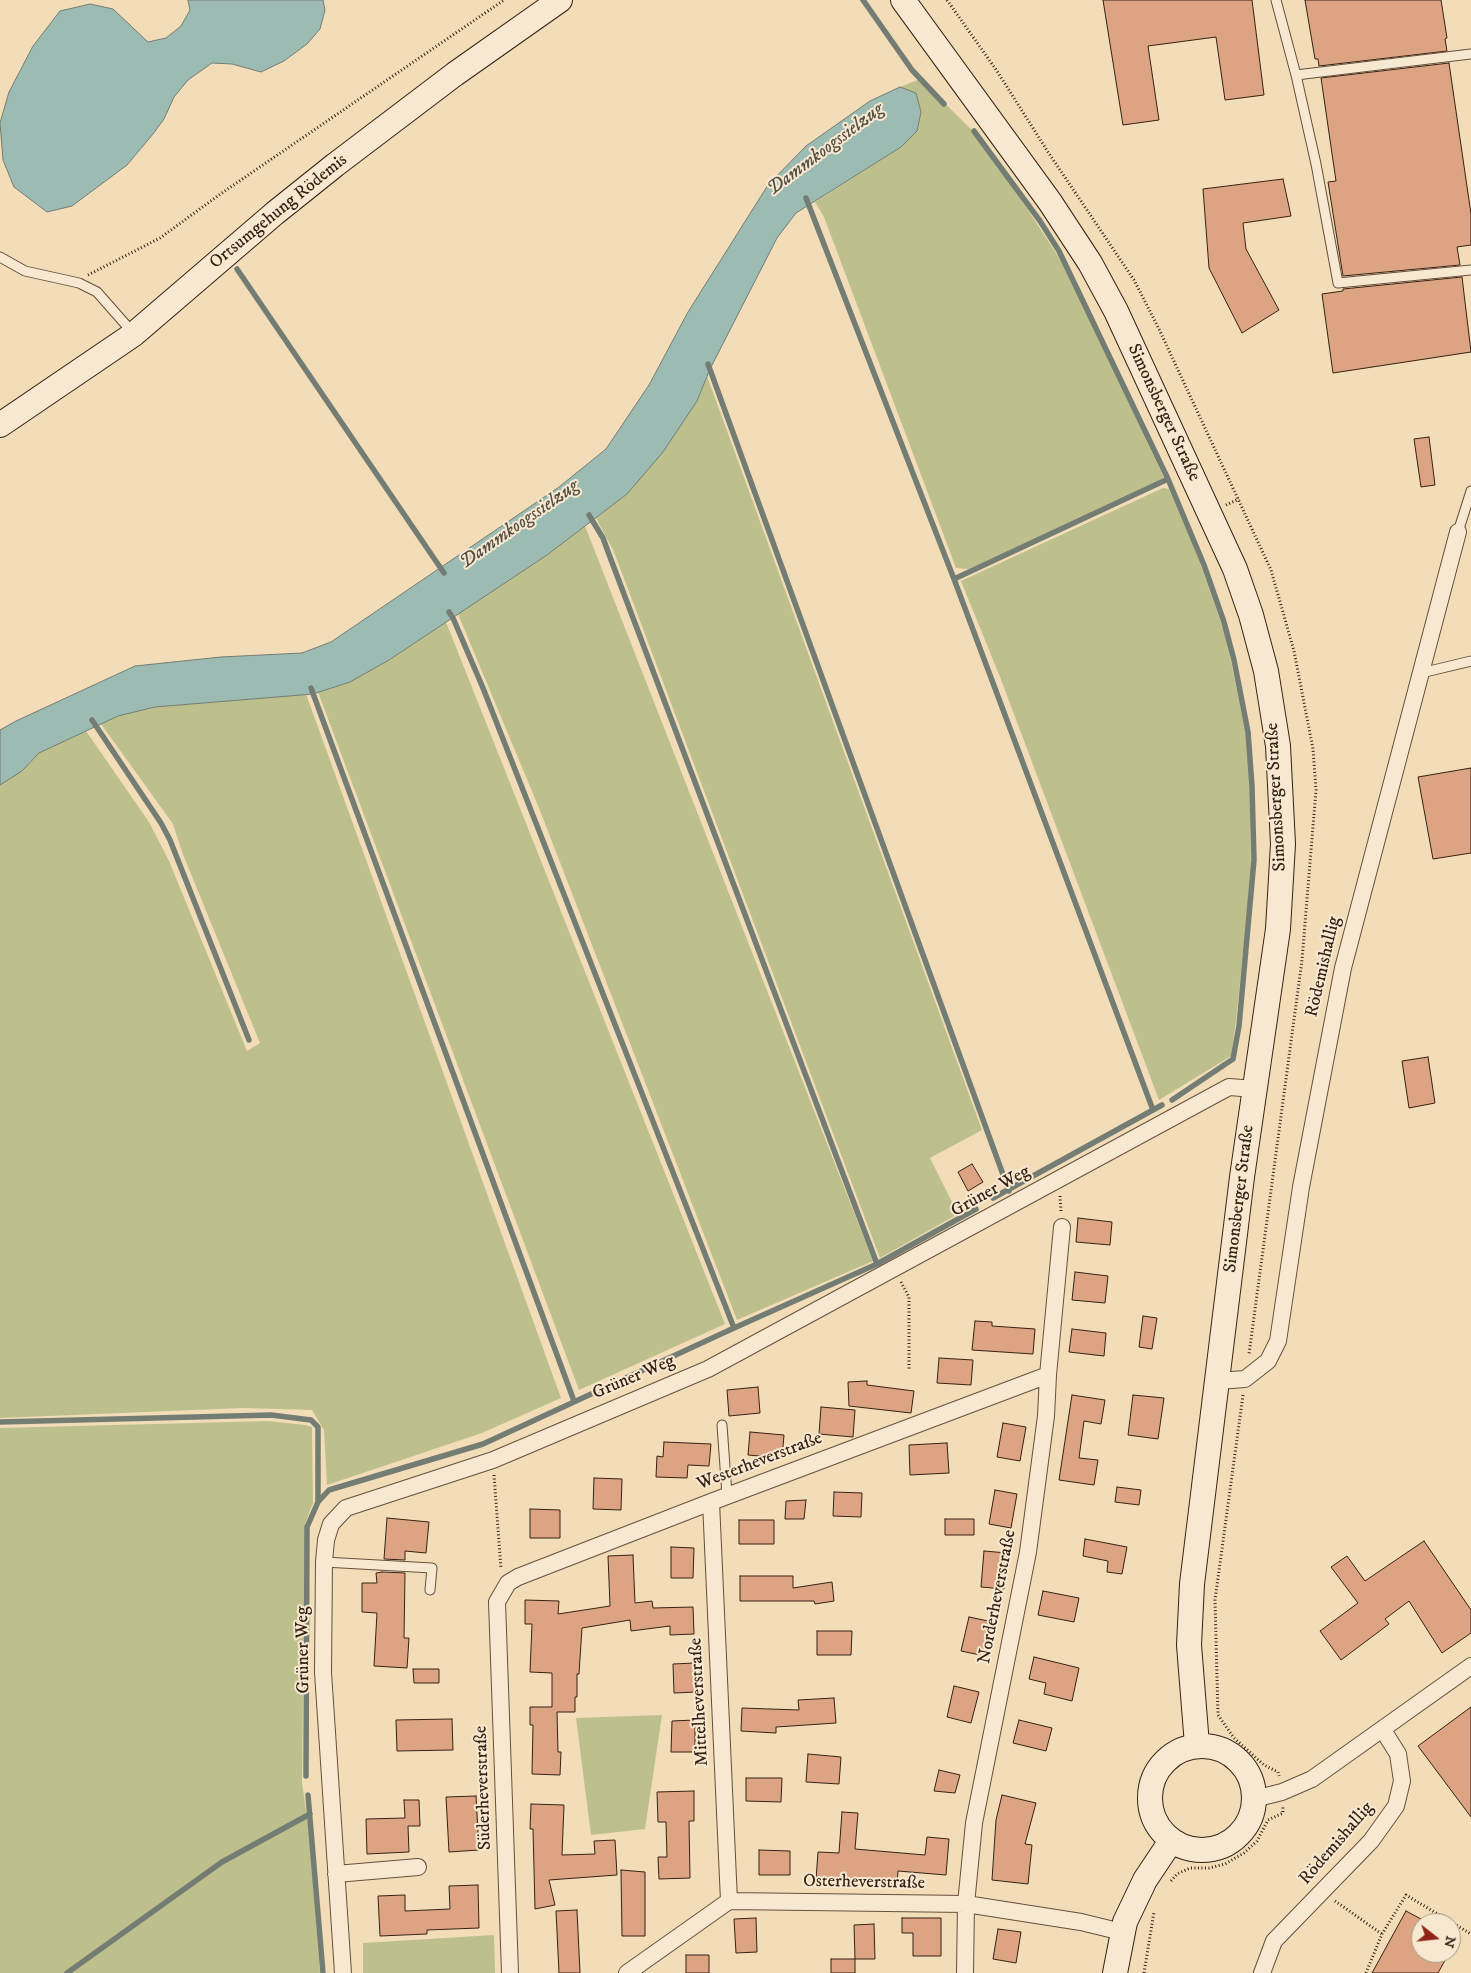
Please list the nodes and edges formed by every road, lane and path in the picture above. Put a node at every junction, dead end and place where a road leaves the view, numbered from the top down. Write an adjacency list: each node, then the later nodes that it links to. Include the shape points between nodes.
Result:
1 (504, 0): 10 (path, via 160,238 92,271)
2 (560, 0): 11 (main road, Ortsumgehung Rödemis, via 335,164)
3 (903, 0): 17 (main road, Simonsberger Straße, via 1090,263 1116,311 1210,513 1235,569 1251,616 1266,672 1278,746 1283,844 1278,928)
4 (948, 0): 23 (path, via 1134,280 1271,570 1294,651 1313,749 1316,790 1311,875)
5 (1276, 0): 7 (lane)
6 (1471, 54): 7 (lane)
7 (1296, 75): 9 (lane, via 1338,283)
8 (0, 257): 10 (lane, via 25,271)
9 (1471, 270)
10 (79, 283): 11 (lane, via 97,292)
11 (134, 334): 12 (main road, Ortsumgehung Rödemis)
12 (0, 425)
13 (1471, 491): 14 (lane)
14 (1458, 532): 16 (street, Rödemishallig)
15 (1471, 661): 16 (lane)
16 (1421, 673): 23 (street, Rödemishallig, via 1343,968 1301,1187 1278,1341 1268,1361)
17 (1255, 1089): 18 (street, Grüner Weg, via 1229,1087); 24 (main road, Simonsberger Straße)
18 (1059, 1178): 19 (path); 20 (street, Grüner Weg)
19 (1062, 1227): 22 (street, Norderheverstraße)
20 (895, 1268): 21 (path, via 909,1297); 26 (street, Grüner Weg, via 708,1369)
21 (909, 1370)
22 (1048, 1375): 27 (street, Westerheverstraße); 43 (street, Norderheverstraße, via 1046,1416 1028,1552 974,1823)
23 (1245, 1379): 24 (street); 35 (path, via 1215,1600 1218,1715 1234,1738 1264,1765 1278,1772)
24 (1218, 1381): 34 (main road, Simonsberger Straße, via 1192,1584 1189,1645)
25 (722, 1425): 27 (lane)
26 (493, 1460): 29 (street, Grüner Weg, via 346,1508 331,1524); 30 (path, via 501,1571)
27 (727, 1495): 28 (street, Westerheverstraße)
28 (711, 1502): 30 (street, Westerheverstraße); 42 (street, Mittelheverstraße)
29 (324, 1562): 31 (lane, via 432,1568); 39 (street, Grüner Weg, via 323,1672)
30 (508, 1583): 49 (street, Süderheverstraße, via 498,1602)
31 (430, 1590)
32 (1471, 1666): 33 (street)
33 (1383, 1730): 35 (street, via 1312,1779); 41 (street, Rödemishallig, via 1398,1754 1402,1781 1396,1806 1371,1841)
34 (1197, 1745): 36 (main road, via 1226,1752 1241,1764 1251,1780); 37 (main road, via 1172,1755 1158,1769 1151,1787 1151,1806 1157,1824)
35 (1282, 1792): 36 (street); 40 (path, via 1283,1812 1268,1820 1257,1841 1244,1853 1225,1864 1190,1868 1177,1874)
36 (1254, 1799): 37 (main road, via 1250,1818 1240,1834 1224,1845 1205,1850 1186,1848)
37 (1170, 1841): 45 (main road, via 1134,1902)
38 (418, 1867): 39 (street)
39 (336, 1874): 48 (street, Grüner Weg)
40 (1165, 1888)
41 (1321, 1892): 46 (path); 54 (street, Rödemishallig, via 1274,1941)
42 (729, 1901): 43 (street, Osterheverstraße); 50 (street)
43 (966, 1904): 45 (street, Osterheverstraße, via 1081,1922); 51 (street, Norderheverstraße)
44 (1155, 1909): 53 (path)
45 (1122, 1932): 52 (main road)
46 (1382, 1934): 47 (path, via 1406,1895); 55 (path)
47 (1471, 1934)
48 (344, 1973)
49 (510, 1973)
50 (626, 1973)
51 (965, 1973)
52 (1115, 1973)
53 (1144, 1973)
54 (1262, 1973)
55 (1366, 1973)

